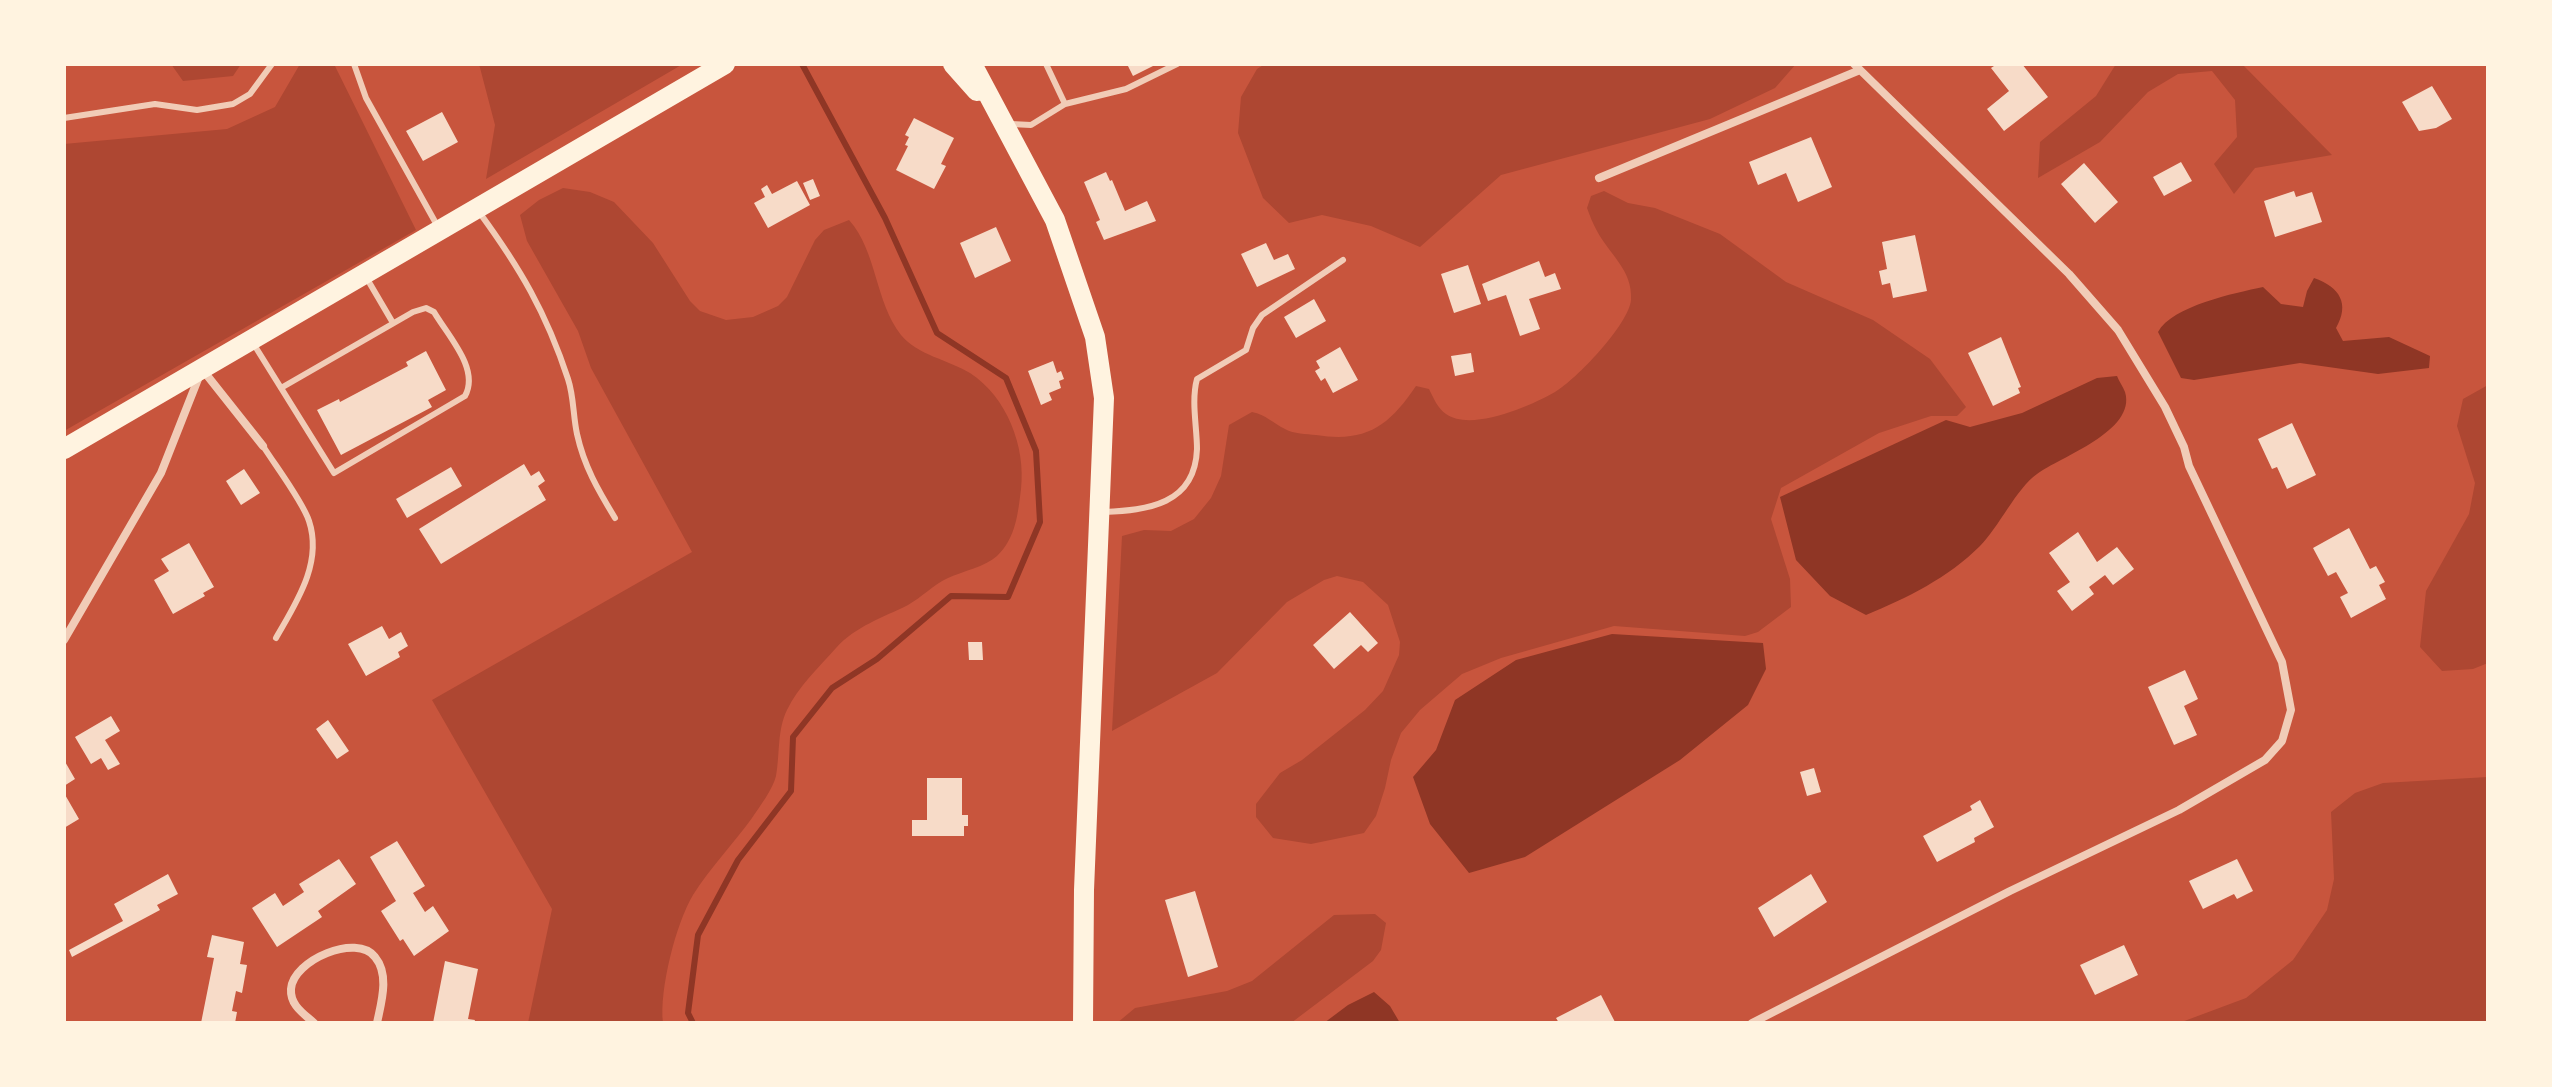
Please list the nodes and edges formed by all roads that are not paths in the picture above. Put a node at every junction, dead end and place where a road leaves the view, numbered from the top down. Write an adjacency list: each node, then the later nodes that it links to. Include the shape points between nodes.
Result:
1 (272, 64): 10 (lane, via 250,94 233,104 197,110 155,104)
2 (354, 64): 14 (lane, via 366,98)
3 (725, 64): 13 (main road)
4 (953, 64): 11 (main road)
5 (972, 64): 11 (main road)
6 (1046, 64): 9 (lane)
7 (1177, 64): 9 (lane, via 1126,89)
8 (1857, 67): 12 (street); 30 (street, via 2069,274 2118,330 2171,420 2282,662 2291,710 2282,741 2265,760 2179,810)
9 (1065, 104): 11 (lane, via 1031,125)
10 (64, 118)
11 (1006, 124): 23 (main road, via 1055,220 1095,337 1104,398)
12 (1599, 178)
13 (477, 209): 14 (main road); 24 (lane, via 542,308 569,383 589,475)
14 (440, 230): 16 (main road)
15 (1343, 260): 23 (lane, via 1262,315 1246,350 1197,379 1197,452 1180,491 1148,509)
16 (364, 274): 17 (lane); 18 (main road)
17 (393, 323): 20 (lane); 20 (lane, via 426,308 434,312 470,373 465,396 334,473)
18 (251, 340): 19 (main road); 20 (lane)
19 (202, 369): 21 (street); 22 (main road); 26 (street, via 161,473)
20 (281, 388)
21 (263, 446): 25 (lane, via 309,520 313,553 303,591)
22 (64, 449)
23 (1100, 512): 29 (main road)
24 (615, 518)
25 (276, 638)
26 (64, 640)
27 (314, 1023): 28 (street, via 294,1005 291,988 296,976 308,961 358,947 375,956 382,974)
28 (377, 1023)
29 (1083, 1023)
30 (1752, 1023)

